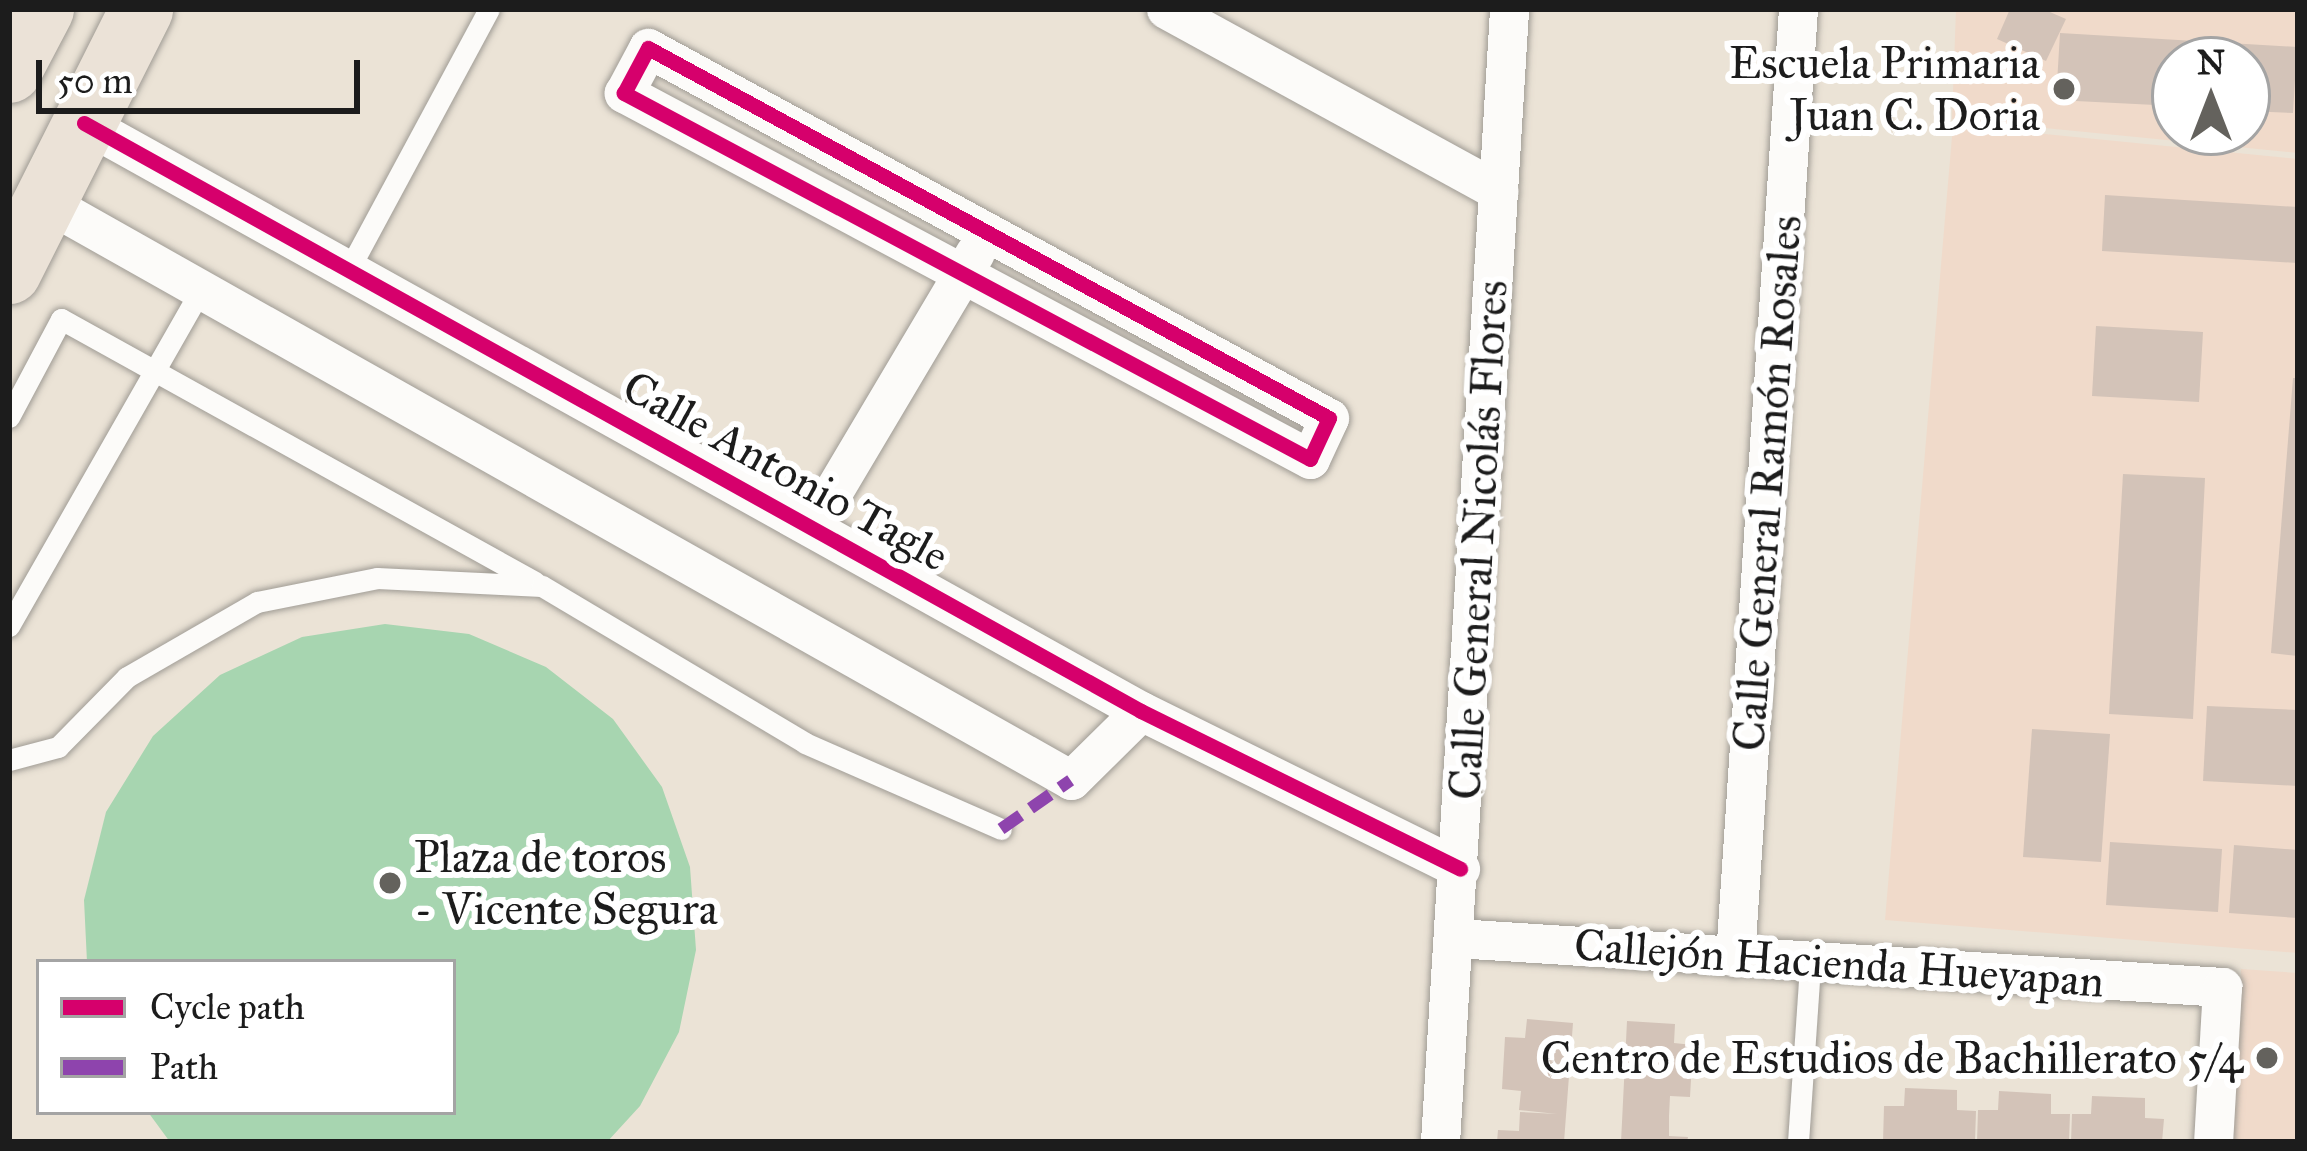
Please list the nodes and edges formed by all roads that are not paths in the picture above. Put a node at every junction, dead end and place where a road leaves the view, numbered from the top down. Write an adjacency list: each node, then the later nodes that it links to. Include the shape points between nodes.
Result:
1 (41, 9): 7 (highway)
2 (141, 9): 9 (main road)
3 (489, 9): 14 (lane)
4 (1166, 9): 11 (street)
5 (1509, 9): 11 (street, Calle General Nicolás Flores)
6 (1798, 9): 28 (street, Calle General Ramón Rosales)
7 (9, 70)
8 (763, 110): 10 (street); 10 (street, via 648,48 624,93); 13 (street)
9 (84, 123): 12 (main road); 14 (street, Calle Antonio Tagle)
10 (740, 155): 16 (street)
11 (1498, 191): 26 (street, Calle General Nicolás Flores)
12 (44, 201): 15 (main road); 17 (street)
13 (987, 233): 16 (street); 16 (street, via 1329,418 1310,459)
14 (349, 268): 20 (street, Calle Antonio Tagle)
15 (9, 272)
16 (963, 274): 20 (street)
17 (201, 290): 18 (lane); 23 (street, via 1071,780)
18 (156, 371): 19 (lane, via 61,319); 21 (lane); 22 (lane)
19 (9, 417)
20 (812, 527): 23 (street, Calle Antonio Tagle)
21 (542, 586): 24 (lane, via 377,578 257,602 127,677 58,747); 25 (lane, via 805,743)
22 (9, 626)
23 (1141, 711): 26 (street, Calle Antonio Tagle)
24 (9, 760)
25 (1001, 829)
26 (1460, 869): 27 (street, Calle General Nicolás Flores)
27 (1456, 938): 28 (street, Callejón Hacienda Hueyapan); 30 (street, Calle General Nicolás Flores)
28 (1735, 957): 29 (street, Callejón Hacienda Hueyapan)
29 (1810, 964): 31 (lane); 32 (street, Callejón Hacienda Hueyapan, via 2222,987)
30 (1440, 1142)
31 (1798, 1142)
32 (2213, 1142)

